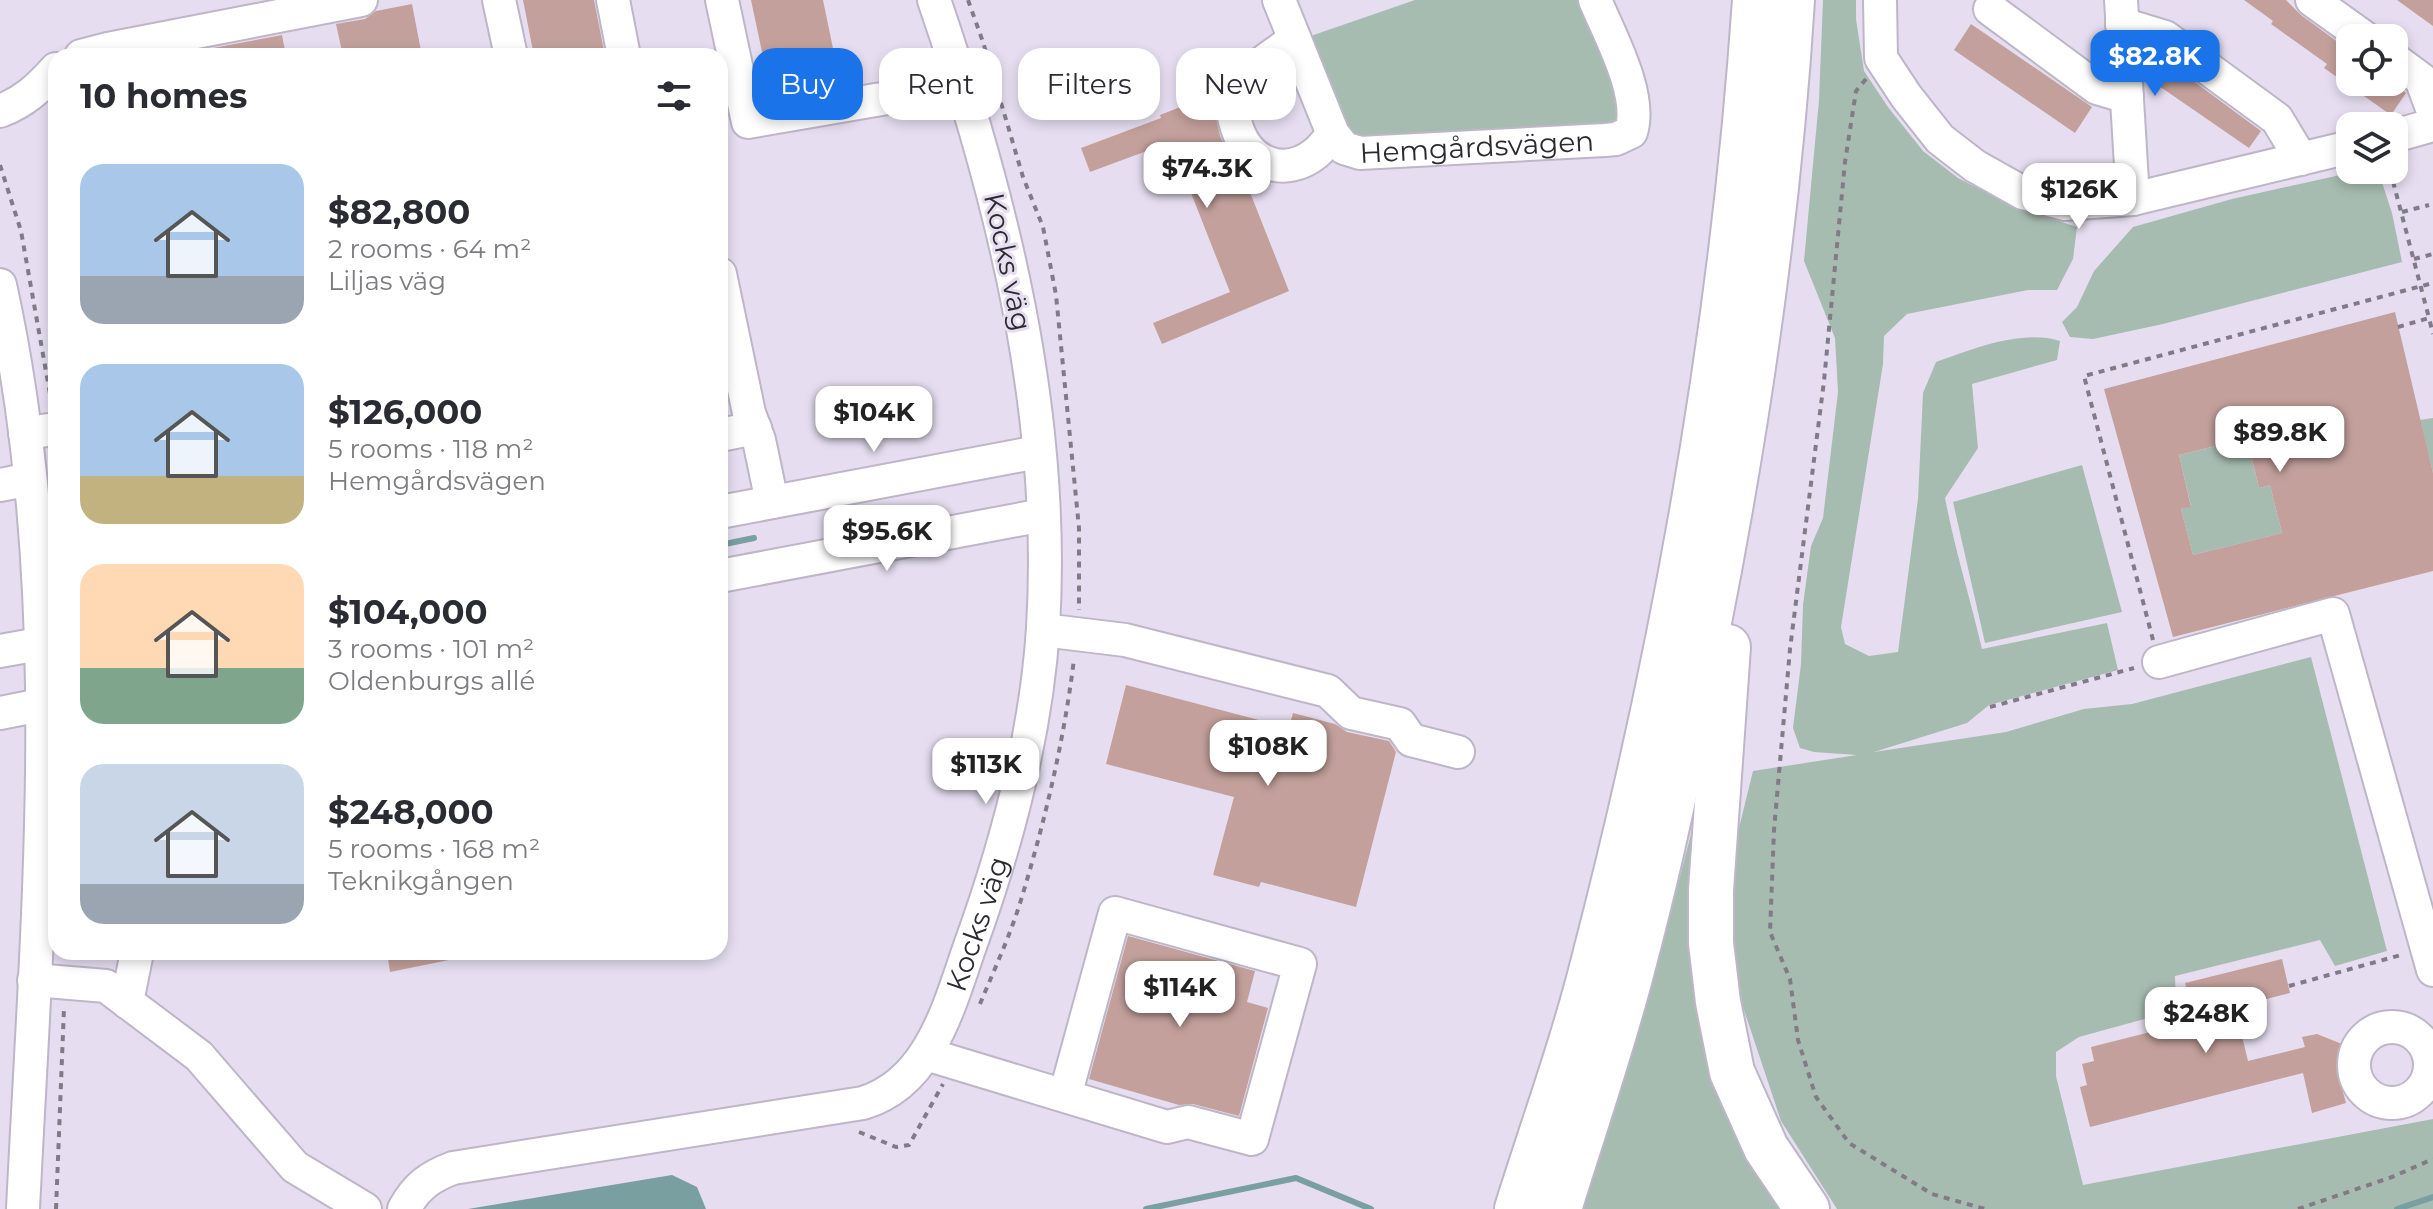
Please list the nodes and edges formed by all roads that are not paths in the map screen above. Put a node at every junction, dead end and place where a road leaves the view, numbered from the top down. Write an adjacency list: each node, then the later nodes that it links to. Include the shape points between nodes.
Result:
1 (361, 0): 16 (street)
2 (499, 0): 17 (street)
3 (613, 0): 18 (street)
4 (722, 0): 23 (street, via 748,122)
5 (934, 0): 19 (street, Kocks väg)
6 (1279, 0): 15 (street, Hemgårdsvägen)
7 (1595, 0): 29 (street, Hemgårdsvägen, via 1632,94 1631,132 1605,140 1360,153 1344,148)
8 (1755, 0): 64 (highway, via 1735,235 1684,563 1594,963)
9 (1792, 0): 40 (highway, via 1772,239)
10 (1880, 0): 32 (street, via 1881,58 1940,139 2023,193 2065,204)
11 (2312, 0): 14 (street)
12 (1990, 9): 22 (street, via 2097,88)
13 (2122, 12): 22 (street); 31 (street, via 2277,119)
14 (2345, 24)
15 (1295, 40): 29 (street, Hemgårdsvägen); 29 (street, via 1240,80 1233,92 1231,105 1242,143 1262,161 1289,164 1315,153)
16 (113, 48)
17 (509, 48)
18 (622, 48)
19 (950, 48)
20 (2408, 69): 25 (street, via 2421,79)
21 (48, 78): 24 (street, via 18,104)
22 (2127, 97): 32 (street)
23 (879, 99)
24 (0, 111)
25 (2433, 111)
26 (973, 120): 39 (street, Kocks väg, via 1010,261)
27 (2433, 125): 28 (street)
28 (2408, 132)
29 (1333, 134)
30 (2336, 150): 31 (street)
31 (2301, 159): 32 (street)
32 (2133, 199)
33 (0, 285): 35 (street)
34 (728, 312): 36 (street)
35 (7, 366): 37 (street)
36 (755, 428): 38 (street); 42 (street)
37 (40, 431): 41 (street)
38 (728, 433)
39 (1038, 452): 42 (street); 44 (street, Kocks väg)
40 (1738, 473): 65 (highway, via 1681,765 1633,968); 66 (highway, via 1711,943 1732,1072 1766,1148)
41 (15, 482): 47 (street)
42 (772, 502): 43 (street)
43 (728, 510)
44 (1043, 515): 45 (street); 46 (street, Kocks väg)
45 (728, 574)
46 (1043, 630): 53 (street, via 1125,640 1328,691 1351,713 1400,724 1411,740); 59 (street, Kocks väg, via 1013,810 959,978)
47 (48, 637)
48 (48, 642): 49 (street)
49 (0, 651)
50 (2159, 662): 54 (street, via 2333,614)
51 (48, 703): 52 (street)
52 (0, 713)
53 (1458, 752)
54 (2430, 958)
55 (50, 960): 57 (street)
56 (135, 960): 58 (street)
57 (50, 982): 58 (street, via 106,986); 61 (street)
58 (127, 1002): 62 (street, via 199,1056 295,1167)
59 (940, 1058): 60 (street); 63 (street, Kocks väg, via 882,1098 847,1106 453,1168 425,1181)
60 (1065, 1096): 60 (street, via 1115,913 1300,964 1252,1139 1188,1122 1167,1127)
61 (23, 1209)
62 (365, 1209)
63 (404, 1209)
64 (1517, 1209)
65 (1559, 1209)
66 (1807, 1209)

